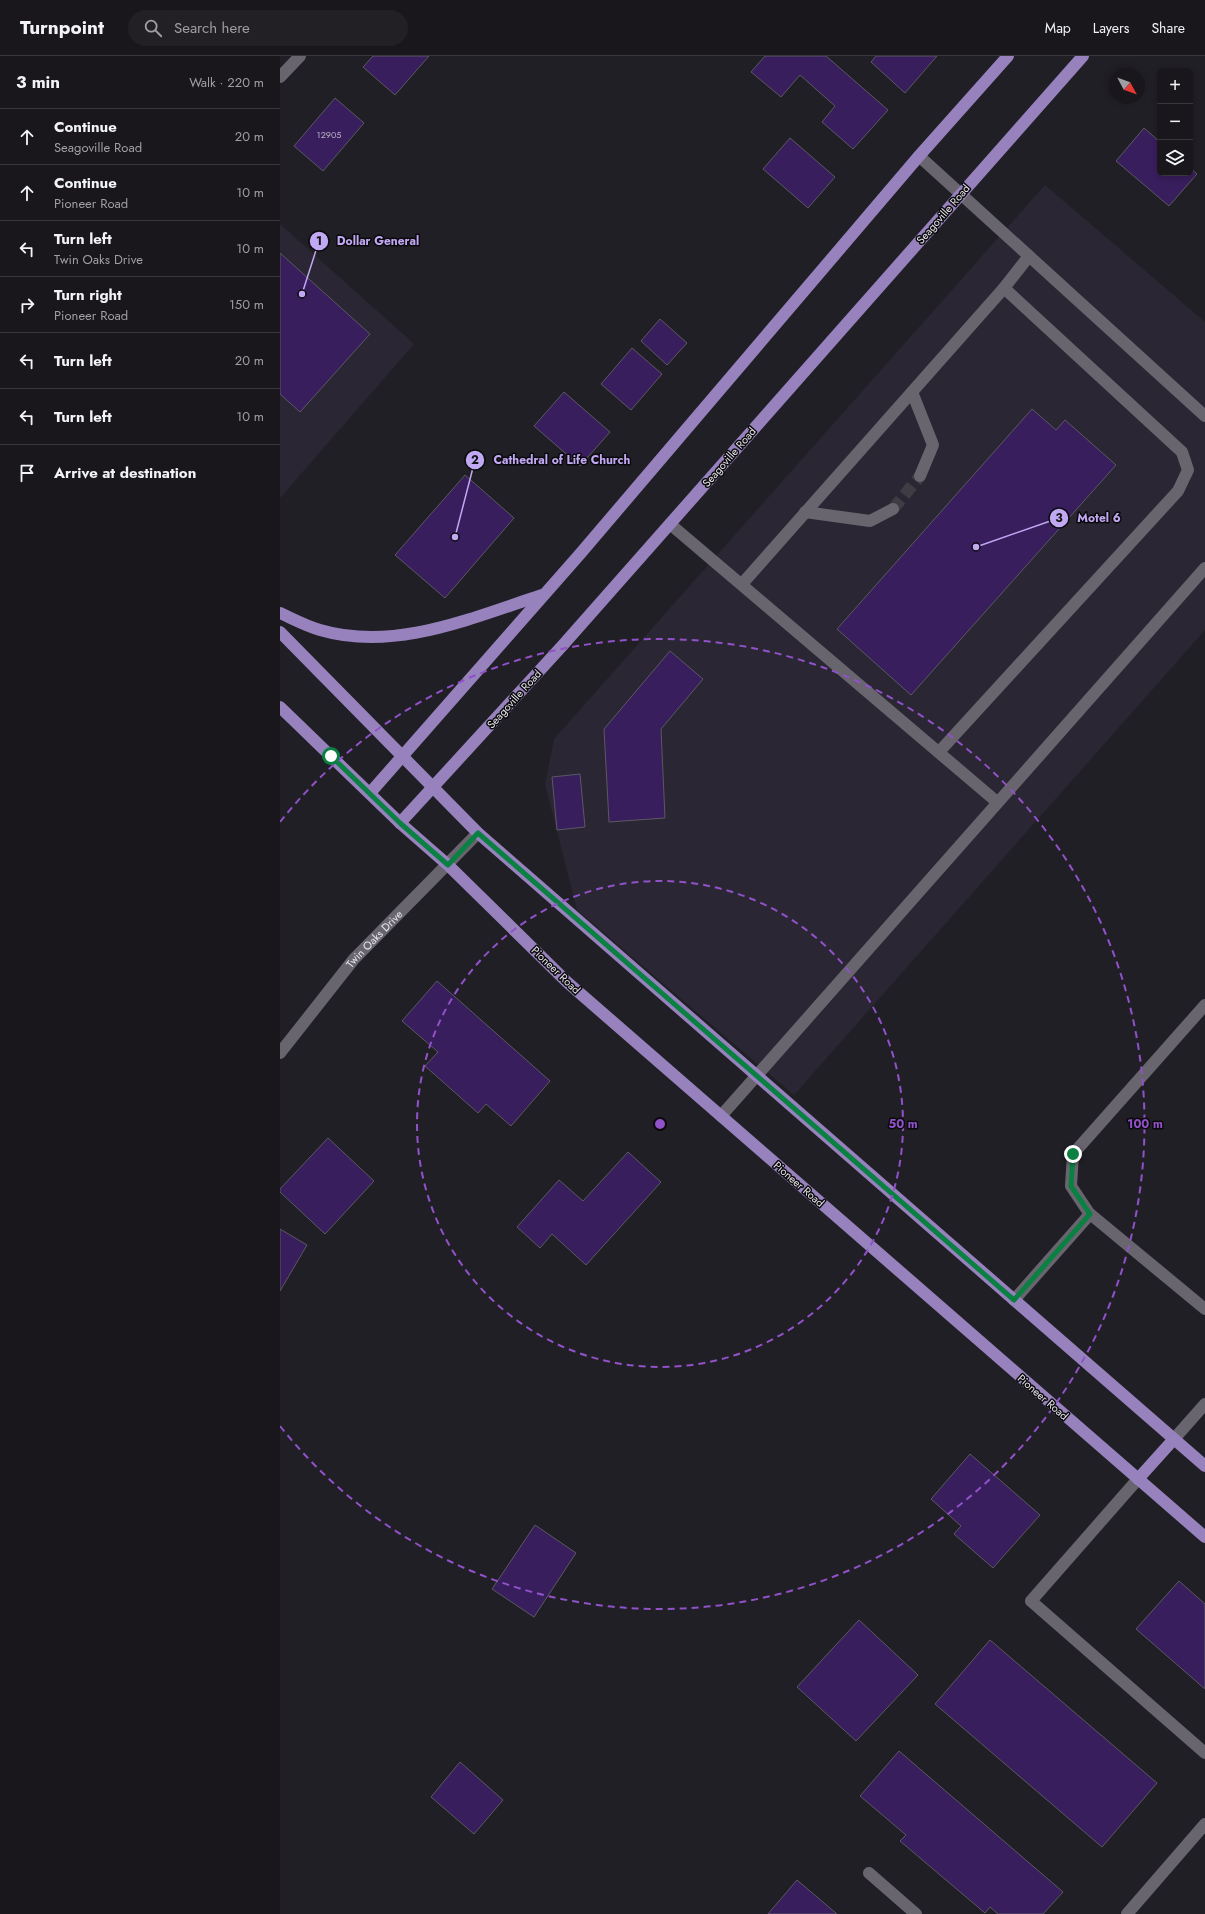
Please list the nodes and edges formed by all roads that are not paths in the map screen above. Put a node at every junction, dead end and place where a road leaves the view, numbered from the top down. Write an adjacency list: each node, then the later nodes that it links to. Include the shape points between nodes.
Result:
1 (300, 56): 4 (street)
2 (1008, 56): 5 (main road)
3 (1083, 56): 6 (main road, Seagoville Road)
4 (280, 77)
5 (919, 156): 6 (street); 17 (main road)
6 (960, 194): 7 (street); 14 (main road, Seagoville Road)
7 (1029, 256): 8 (street); 10 (street)
8 (1004, 288): 9 (street); 21 (street, via 1182,452 1188,470 1178,491)
9 (912, 392): 11 (street, via 932,445); 13 (street)
10 (1205, 416)
11 (920, 476)
12 (893, 509): 13 (street, via 870,521)
13 (805, 512): 16 (street)
14 (670, 524): 16 (street); 23 (main road, Seagoville Road)
15 (1205, 568): 25 (street)
16 (742, 584): 21 (street)
17 (543, 595): 18 (main road, via 437,630 393,637 352,636 320,630); 22 (main road)
18 (280, 614)
19 (280, 632): 22 (main road)
20 (280, 707): 24 (main road)
21 (939, 752): 25 (street)
22 (402, 757): 23 (main road); 24 (main road)
23 (433, 788): 26 (main road, Seagoville Road); 27 (main road)
24 (370, 793): 26 (main road)
25 (998, 802): 31 (street)
26 (400, 823): 28 (main road, Pioneer Road)
27 (478, 833): 28 (street, Twin Oaks Drive); 31 (main road)
28 (448, 865): 30 (street, Twin Oaks Drive, via 354,959); 32 (main road, Pioneer Road, via 567,982)
29 (1205, 1004): 33 (street, via 1073,1154 1071,1186)
30 (280, 1054)
31 (756, 1075): 32 (street); 34 (main road)
32 (721, 1116): 39 (main road, Pioneer Road)
33 (1090, 1214): 34 (street); 35 (street)
34 (1014, 1300): 37 (main road)
35 (1205, 1309)
36 (1205, 1404): 37 (street)
37 (1174, 1439): 38 (main road); 39 (main road)
38 (1205, 1466)
39 (1138, 1479): 40 (main road, Pioneer Road); 41 (street, via 1031,1601)
40 (1205, 1537)
41 (1205, 1753)
42 (1205, 1824): 45 (street)
43 (869, 1873): 44 (street)
44 (916, 1914)
45 (1127, 1914)

